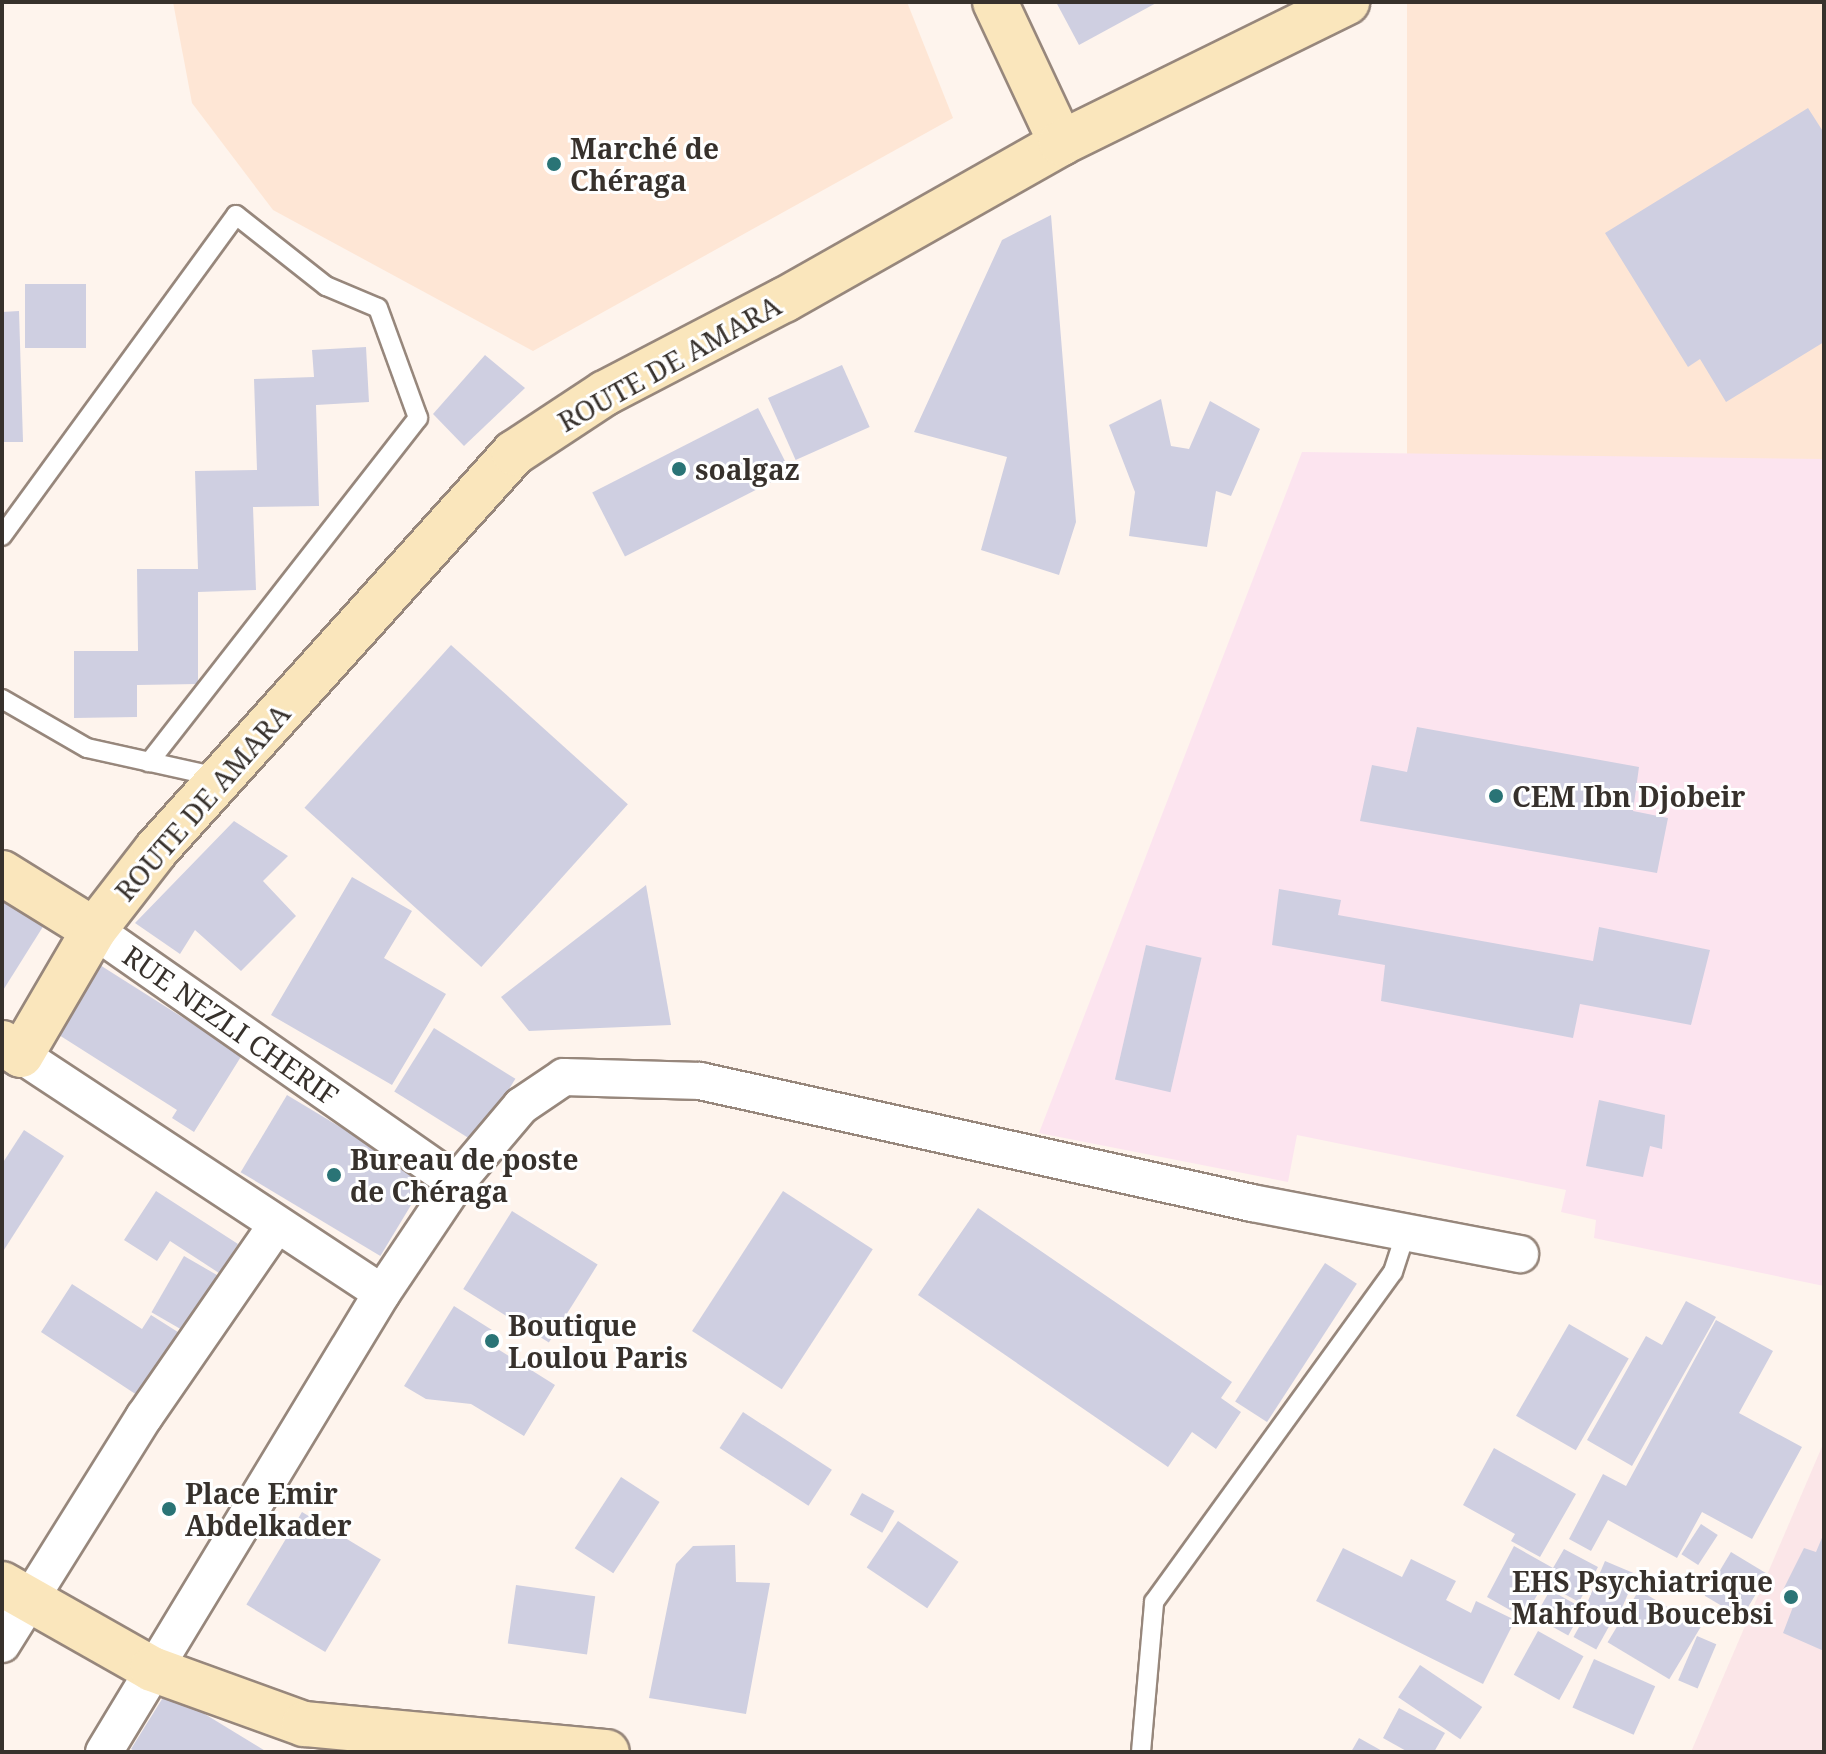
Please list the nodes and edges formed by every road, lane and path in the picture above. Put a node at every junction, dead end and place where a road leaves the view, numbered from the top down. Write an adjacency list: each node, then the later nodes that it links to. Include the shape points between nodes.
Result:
1 (995, 2): 3 (street)
2 (1347, 2): 3 (street, ROUTE DE AMARA)
3 (1061, 143): 7 (street, ROUTE DE AMARA, via 784,300 605,393 514,453)
4 (2, 536): 6 (lane, via 236,215 326,286 378,308 418,418)
5 (2, 699): 6 (lane, via 87,748)
6 (149, 762): 7 (lane)
7 (221, 777): 9 (street, ROUTE DE AMARA)
8 (2, 873): 9 (street, RUE NEZLI CHERIF)
9 (94, 930): 10 (street, ROUTE DE AMARA); 11 (street, RUE NEZLI CHERIF)
10 (12, 1049): 12 (street)
11 (456, 1183): 13 (street, via 521,1106 542,1091 564,1077 617,1075 700,1081); 15 (street)
12 (275, 1227): 15 (street); 16 (street)
13 (1406, 1232): 14 (street); 21 (lane, via 1393,1272 1154,1602)
14 (1520, 1254)
15 (382, 1293): 18 (street)
16 (16, 1593): 17 (street); 18 (street)
17 (2, 1644)
18 (152, 1669): 19 (street); 20 (street, via 304,1724)
19 (104, 1752)
20 (607, 1752)
21 (1141, 1752)

